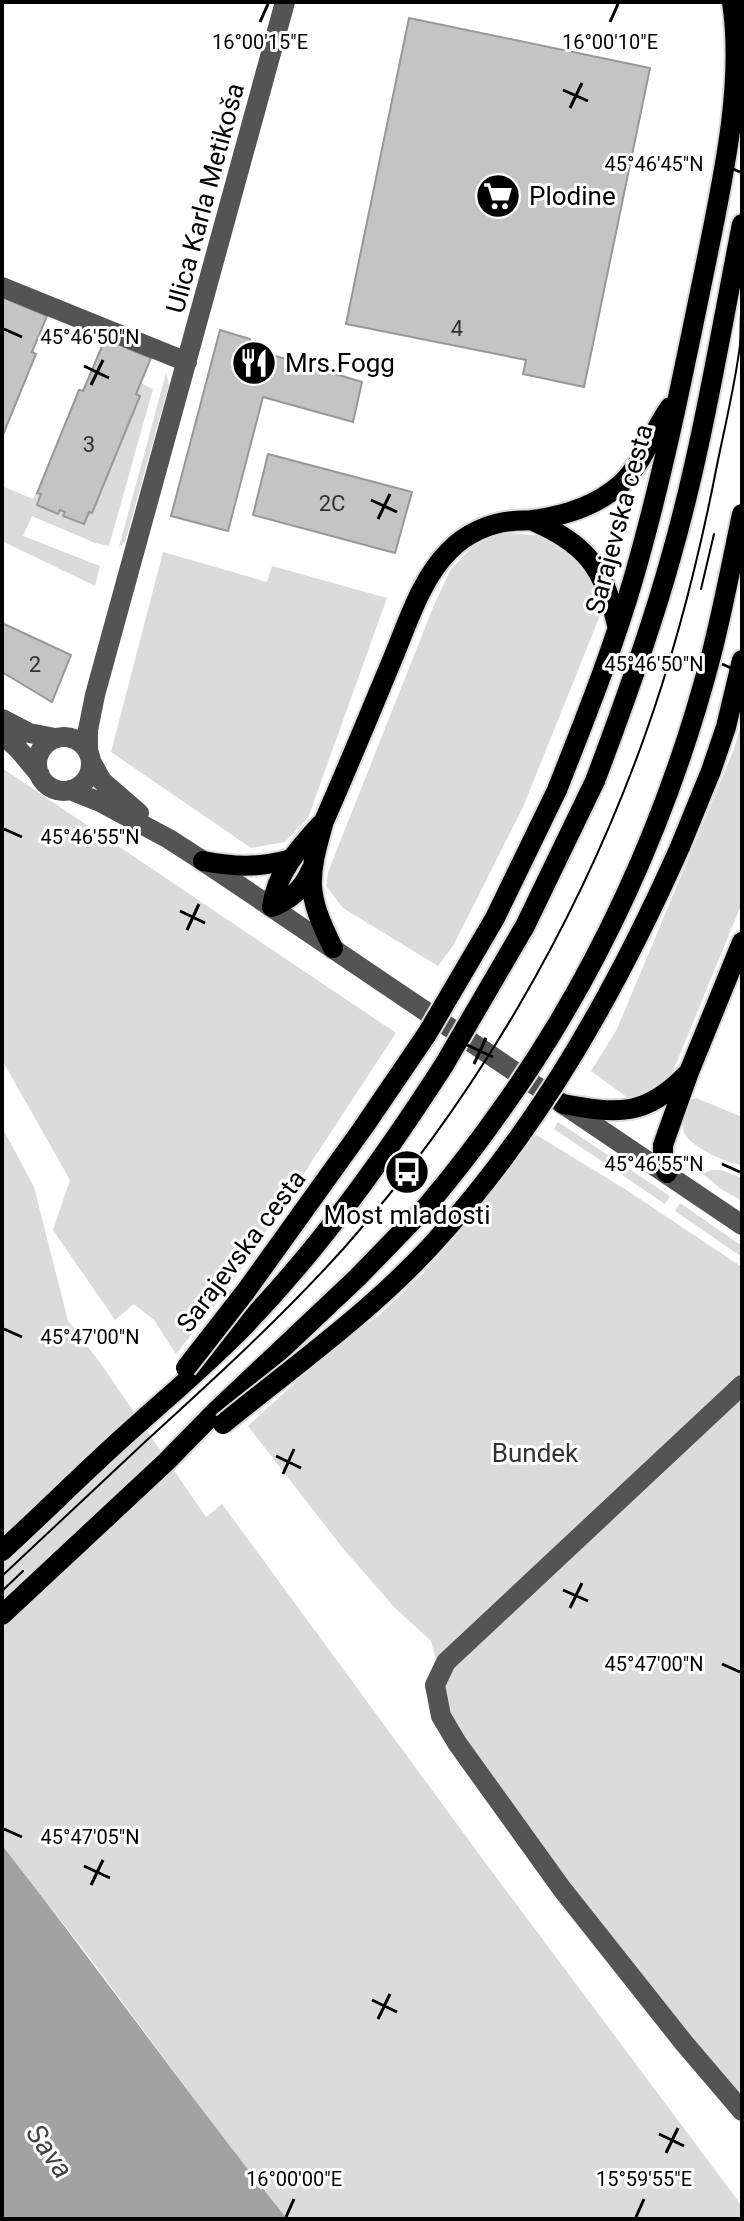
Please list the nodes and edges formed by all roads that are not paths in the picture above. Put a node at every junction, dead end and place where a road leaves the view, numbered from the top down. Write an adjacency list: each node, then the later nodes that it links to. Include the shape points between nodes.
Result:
1 (285, 2): 5 (street, Ulica Karla Metikoša)
2 (732, 2): 6 (main road, Sarajevska cesta, via 740,83)
3 (742, 224): 30 (main road, Sarajevska cesta, bridge, via 672,555 626,699 564,849 499,974 382,1160 252,1319)
4 (2, 287): 5 (street)
5 (187, 362): 11 (street, Ulica Karla Metikoša)
6 (679, 394): 8 (main road, via 622,483 590,505); 9 (main road, Sarajevska cesta)
7 (742, 514): 32 (main road, bridge, via 710,657 652,833 566,1008 503,1109 427,1206)
8 (531, 520): 9 (main road, via 589,557 603,578); 18 (main road, via 496,524 466,537 432,573)
9 (618, 627): 30 (main road, Sarajevska cesta, bridge, via 557,790 495,918 427,1034)
10 (742, 660): 32 (main road, bridge, via 721,742 680,847 622,971 525,1127 466,1205 371,1304)
11 (95, 695): 14 (street, Ulica Karla Metikoša, via 75,727); 15 (street, Ulica Karla Metikoša, via 88,730)
12 (2, 719): 14 (street, via 29,733)
13 (2, 734): 16 (street)
14 (60, 738): 15 (street, via 81,742); 16 (street, via 47,742 38,757)
15 (90, 757): 17 (street, via 86,781); 19 (street, via 102,781)
16 (40, 775): 17 (street, via 53,788)
17 (70, 790): 19 (street)
18 (324, 821): 20 (main road); 22 (main road)
19 (169, 839): 21 (street)
20 (291, 859): 21 (main road, via 244,867); 23 (main road, via 276,886)
21 (203, 861): 23 (street)
22 (312, 868): 23 (main road, via 302,888); 25 (main road, via 315,907)
23 (272, 907): 25 (street)
24 (742, 942): 26 (main road)
25 (333, 948): 27 (street)
26 (689, 1072): 27 (main road, via 660,1098 633,1109); 28 (main road, via 663,1145)
27 (563, 1104): 28 (street)
28 (667, 1173): 29 (street)
29 (742, 1225)
30 (189, 1373): 33 (main road, Sarajevska cesta)
31 (742, 1385): 35 (street, via 446,1662 435,1685 441,1716 457,1743 562,1889)
32 (219, 1418): 34 (main road)
33 (2, 1551)
34 (2, 1615)
35 (742, 2111)

